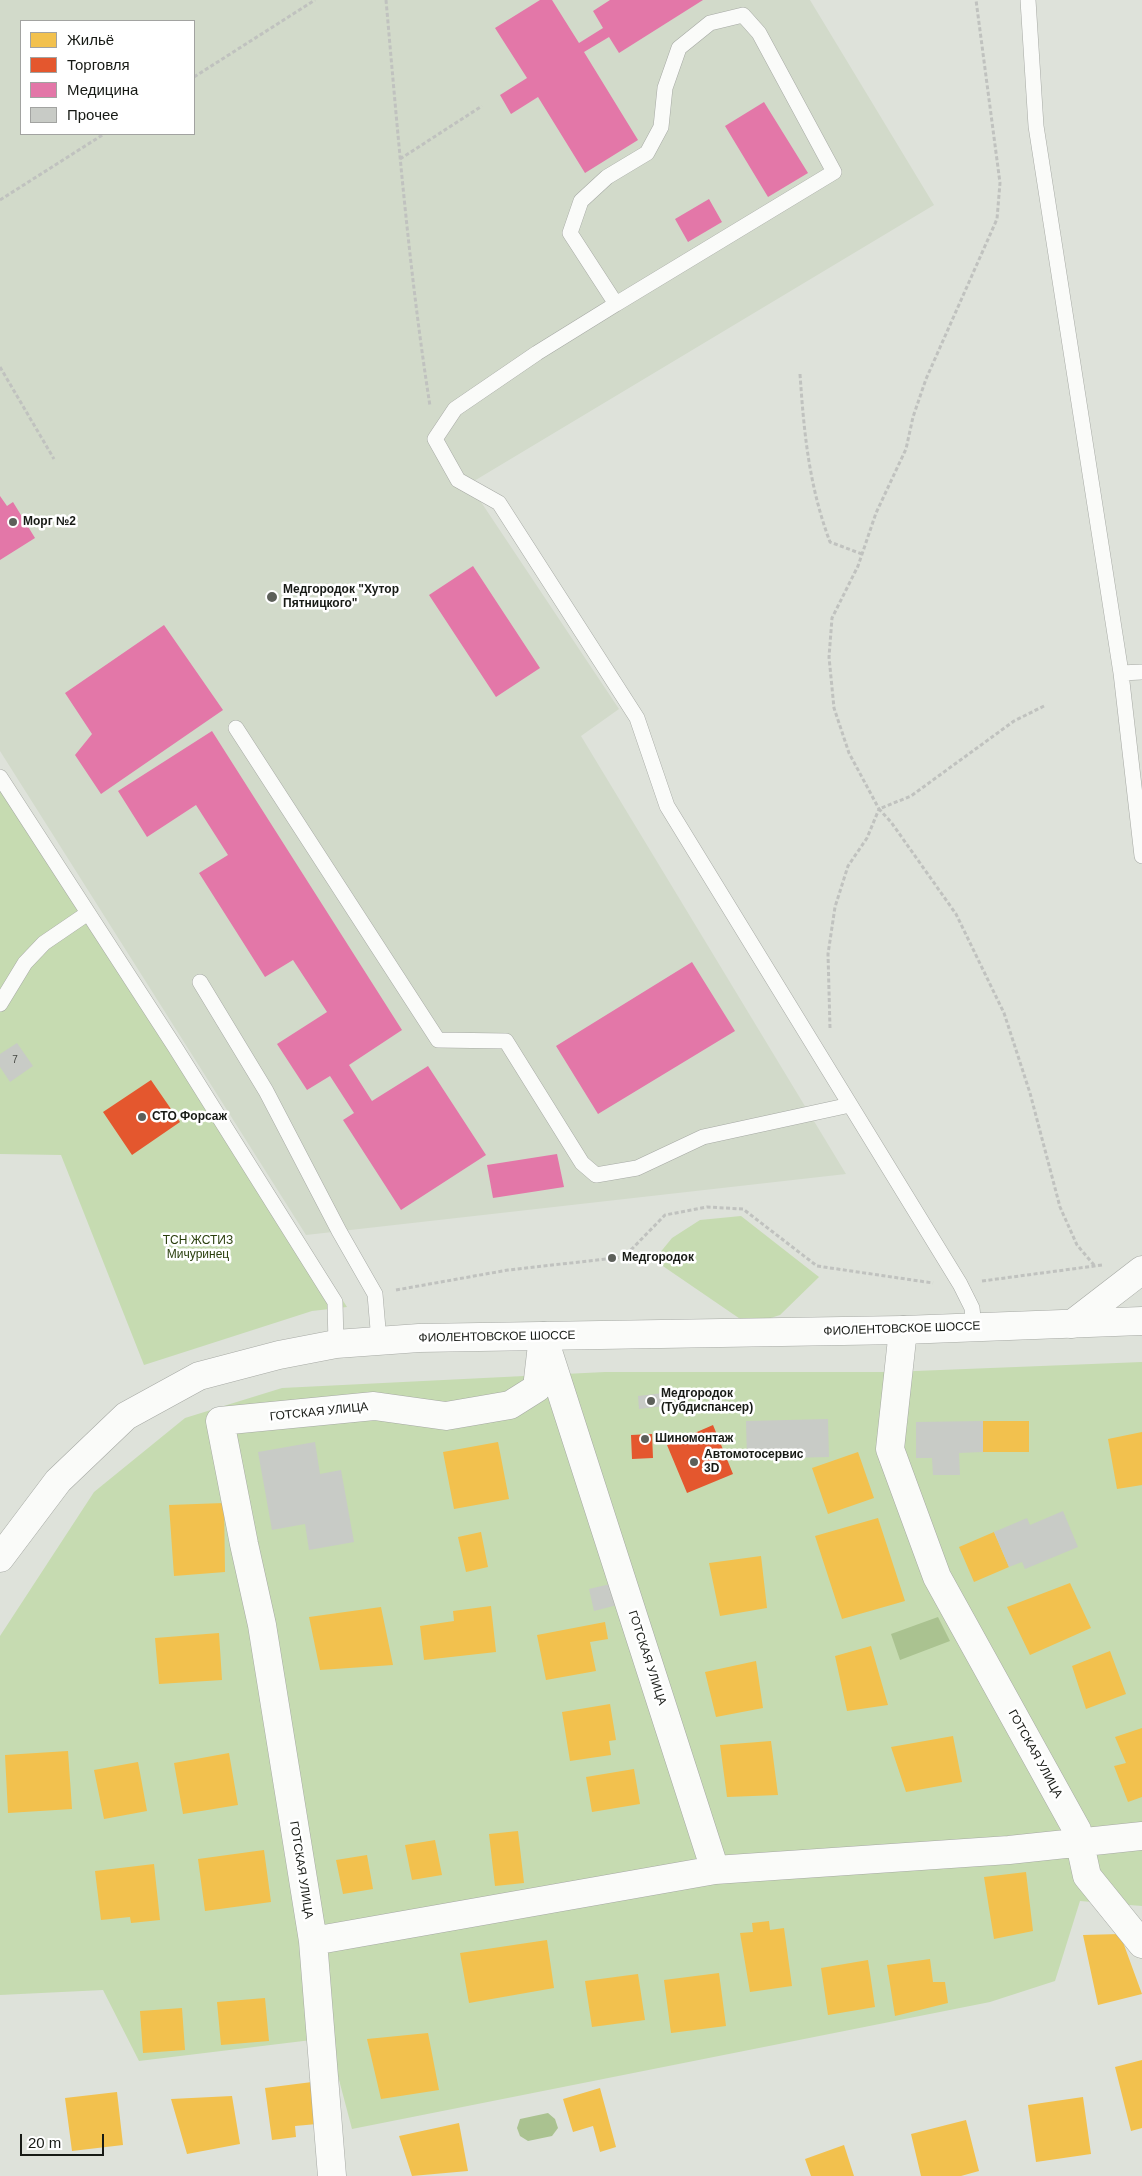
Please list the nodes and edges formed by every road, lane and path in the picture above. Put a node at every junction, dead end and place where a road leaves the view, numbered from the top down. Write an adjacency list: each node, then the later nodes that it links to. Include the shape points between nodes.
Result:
1 (316, 0): 5 (path)
2 (386, 0): 8 (path)
3 (976, 0): 15 (path, via 1000,182 997,219 926,379 906,449 876,513)
4 (1028, 0): 16 (lane, via 1036,126)
5 (195, 76)
6 (482, 106): 8 (path)
7 (102, 135): 9 (path)
8 (400, 159): 13 (path, via 418,329)
9 (0, 200)
10 (616, 304): 10 (lane, via 834,172 758,33 743,15 710,23 679,48 665,88 661,127 647,153 607,177 581,200 570,234); 13 (lane, via 537,353 455,410)
11 (0, 367): 14 (path)
12 (800, 374): 15 (path, via 805,444 821,517 830,542)
13 (435, 439): 26 (lane, via 458,480 499,504 637,718 667,806)
14 (54, 460)
15 (862, 554): 21 (path, via 832,618 829,657 834,708 849,753)
16 (1121, 672): 17 (lane); 22 (lane)
17 (1142, 672)
18 (1044, 706): 21 (path, via 1014,721 911,796)
19 (236, 728): 27 (lane, via 438,1040 506,1041 582,1163 596,1175 637,1168 703,1137)
20 (0, 777): 23 (lane)
21 (878, 809): 26 (path, via 867,838 848,866 835,907 828,954); 29 (path, via 891,822 956,914 1004,1013 1030,1092 1060,1207 1077,1244)
22 (1142, 856)
23 (88, 913): 25 (lane, via 44,943 25,964); 39 (lane, via 335,1302)
24 (200, 982): 32 (lane, via 266,1091)
25 (0, 1004)
26 (831, 1073): 27 (lane)
27 (850, 1105): 31 (lane)
28 (1104, 1265): 29 (path)
29 (1095, 1266): 31 (path)
30 (1142, 1270): 34 (street)
31 (960, 1284): 32 (path, via 818,1266 743,1210 707,1207 665,1215 624,1257 508,1270); 35 (lane, via 972,1308)
32 (375, 1294): 38 (lane)
33 (1142, 1321): 34 (street, ФИОЛЕНТОВСКОЕ ШОССЕ)
34 (1072, 1324): 35 (street, ФИОЛЕНТОВСКОЕ ШОССЕ)
35 (974, 1327): 36 (street, ФИОЛЕНТОВСКОЕ ШОССЕ)
36 (902, 1330): 37 (street, ФИОЛЕНТОВСКОЕ ШОССЕ); 42 (street, ГОТСКАЯ УЛИЦА, via 890,1449 936,1577 1073,1822)
37 (543, 1336): 38 (street, ФИОЛЕНТОВСКОЕ ШОССЕ); 43 (street, ГОТСКАЯ УЛИЦА); 44 (street, ГОТСКАЯ УЛИЦА, via 537,1388 510,1405 446,1416 374,1406 220,1421 262,1625)
38 (379, 1341): 39 (street, ФИОЛЕНТОВСКОЕ ШОССЕ)
39 (336, 1344): 40 (street, ФИОЛЕНТОВСКОЕ ШОССЕ, via 199,1376 126,1416 58,1481)
40 (0, 1558)
41 (1142, 1836): 42 (street)
42 (1080, 1841): 43 (street, via 1009,1850); 45 (street, ГОТСКАЯ УЛИЦА, via 1087,1876)
43 (715, 1870): 44 (street)
44 (312, 1941): 46 (street, ГОТСКАЯ УЛИЦА)
45 (1142, 1944)
46 (332, 2176)

